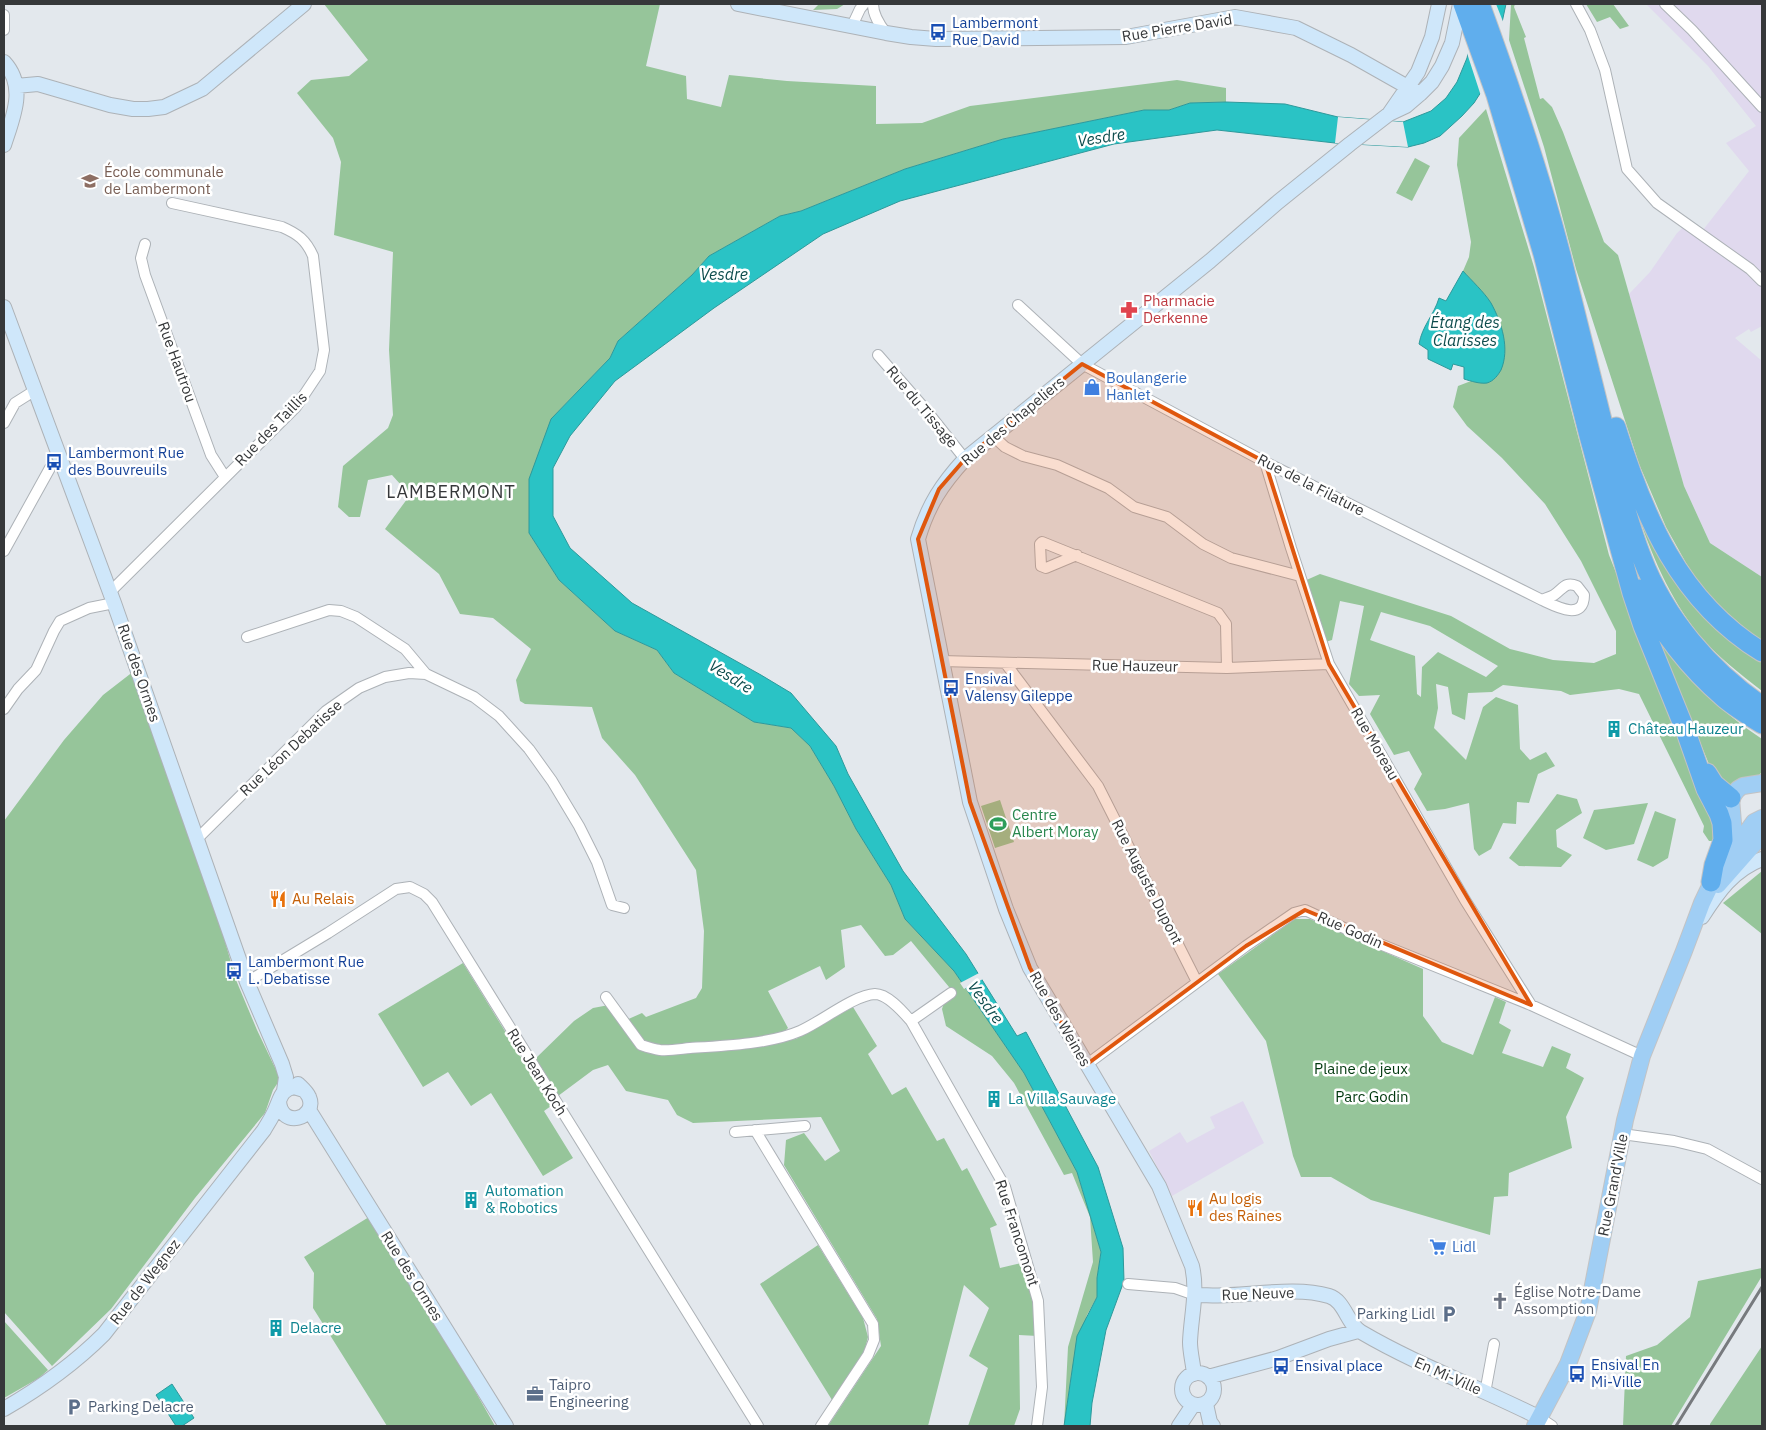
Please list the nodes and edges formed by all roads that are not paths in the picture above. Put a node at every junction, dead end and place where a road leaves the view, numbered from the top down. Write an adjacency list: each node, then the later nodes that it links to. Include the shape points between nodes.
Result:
1 (304, 4): 15 (street, via 202,89 164,107 133,109 38,84)
2 (738, 4): 11 (street, Rue Pierre David)
3 (864, 4): 11 (street)
4 (873, 4): 13 (street, via 877,21)
5 (1439, 4): 16 (street, via 1428,50)
6 (1462, 4): 17 (street, via 1442,66); 21 (highway)
7 (1480, 4): 21 (highway, via 1507,79)
8 (1576, 4): 24 (street, via 1605,70 1627,169 1657,204 1750,269)
9 (1665, 4): 18 (street)
10 (4, 15): 12 (street)
11 (852, 26): 13 (street, Rue Pierre David)
12 (4, 30)
13 (886, 33): 16 (street, Rue Pierre David, via 936,39 1126,37 1235,18 1296,28)
14 (4, 62): 15 (street)
15 (16, 86): 20 (street, via 16,108)
16 (1408, 86): 17 (street, Rue Pierre David); 19 (street)
17 (1420, 94): 19 (street)
18 (1762, 107)
19 (1385, 117): 29 (street, Rue des Chapeliers)
20 (4, 145)
21 (1522, 154): 27 (highway, via 1560,252); 39 (highway, via 1543,254)
22 (172, 203): 36 (street, Rue des Taillis, via 296,232 307,242 313,256 324,350 320,371 296,407)
23 (145, 244): 36 (street, Rue Hautrou, via 141,258 145,275 212,454)
24 (1762, 281)
25 (1018, 305): 29 (street, Rue de la Filature)
26 (4, 307): 30 (street, Rue des Ormes)
27 (1576, 313): 44 (highway, via 1635,483 1668,556 1713,615); 50 (highway, via 1629,522 1645,566 1670,611 1695,646)
28 (878, 355): 33 (street, Rue du Tissage)
29 (1082, 364): 32 (street, Rue des Chapeliers); 34 (street, Rue de la Filature)
30 (34, 391): 31 (street, via 15,403); 41 (street, Rue des Ormes)
31 (4, 423)
32 (993, 436): 33 (street, Rue des Chapeliers); 40 (street, via 1023,456 1057,465 1108,488 1134,507 1167,517 1203,544 1231,558)
33 (965, 459): 45 (street, Rue des Chapeliers, via 939,489 918,538)
34 (1265, 462): 40 (street, Rue Moreau); 42 (street, Rue de la Filature)
35 (50, 468): 37 (street)
36 (225, 477): 41 (street, Rue des Taillis)
37 (4, 551)
38 (1077, 555): 48 (street, via 1218,613 1226,624)
39 (1623, 557): 50 (highway, via 1643,597 1684,657 1725,699); 53 (highway, via 1643,626)
40 (1300, 576): 47 (street, Rue Moreau)
41 (112, 597): 51 (street, via 60,621 36,670); 57 (street, Rue des Ormes)
42 (1542, 600)
43 (247, 637): 49 (street, Rue Léon Debatisse, via 329,610 341,610 405,649)
44 (1762, 652)
45 (941, 661): 46 (street, Rue Hauzeur); 62 (street, Rue des Chapeliers, via 970,802)
46 (1006, 664): 48 (street, Rue Hauzeur); 65 (street, Rue Auguste Dupont, via 1098,786)
47 (1329, 664): 48 (street, Rue Hauzeur); 68 (street, Rue Moreau, via 1465,900)
48 (1227, 668)
49 (426, 674): 57 (street, Rue Léon Debatisse, via 385,677 359,688 326,711); 60 (street, Rue Léon Debatisse, via 474,697 499,716 529,749 579,826 597,862 612,905)
50 (1751, 705): 52 (highway)
51 (4, 709)
52 (1762, 724)
53 (1686, 732): 55 (highway, via 1709,777); 59 (highway, via 1722,824 1723,840 1714,865)
54 (1760, 786): 55 (main road, via 1749,784 1738,789)
55 (1732, 806): 56 (main road, Rue Grand'Ville, via 1740,820); 59 (main road, Rue Grand'Ville, via 1734,836)
56 (1760, 825): 59 (main road, Rue Grand'Ville, via 1741,840)
57 (197, 839): 64 (street, Rue des Ormes)
58 (1762, 859): 61 (street, via 1727,880)
59 (1715, 883): 61 (main road, Rue Grand'Ville); 63 (main road, Rue Grand'Ville)
60 (624, 908)
61 (1702, 917): 63 (main road, Rue Grand'Ville)
62 (1010, 919): 72 (street, Rue des Weines, via 1037,982)
63 (1684, 951): 71 (main road, Rue Grand'Ville)
64 (247, 982): 70 (street, Rue des Ormes); 96 (street, Rue Jean Koch, via 396,889 410,888 424,894 432,902)
65 (1197, 982): 68 (street, Rue Godin, via 1294,914 1305,910); 72 (street, Rue Godin)
66 (951, 993): 69 (street)
67 (606, 998): 69 (street, Rue Francomont, via 641,1046 660,1050 781,1037 799,1032 874,994 888,1000)
68 (1531, 1005): 71 (street, Rue Godin)
69 (911, 1021): 98 (street, Rue Francomont, via 1005,1187 1038,1301 1042,1387)
70 (272, 1039): 73 (street, Rue des Ormes); 74 (street, Rue des Ormes, via 286,1077)
71 (1642, 1056): 82 (main road, Rue Grand'Ville)
72 (1086, 1065): 86 (street, Rue des Weines, via 1159,1186 1192,1266)
73 (304, 1090): 74 (street, via 294,1087); 75 (street, via 310,1099)
74 (281, 1096): 76 (street, via 281,1112); 79 (street, Rue de Wegnez)
75 (309, 1110): 76 (street, via 303,1116); 78 (street, Rue des Ormes)
76 (292, 1118): 78 (street); 79 (street, Rue de Wegnez)
77 (804, 1126): 80 (street)
78 (318, 1127): 95 (street, Rue des Ormes)
79 (264, 1130): 93 (street, Rue de Wegnez, via 104,1334 55,1378)
80 (755, 1130): 81 (street); 97 (street, via 873,1324 874,1340 868,1355)
81 (735, 1132)
82 (1622, 1134): 83 (street, via 1707,1149); 94 (main road, Rue Grand'Ville, via 1588,1312)
83 (1762, 1180)
84 (1128, 1284): 86 (street, via 1175,1288)
85 (1320, 1294): 86 (street, Rue Neuve, via 1268,1292); 87 (street, En Mi-Ville, via 1336,1300)
86 (1196, 1296): 89 (street, Rue des Weines, via 1190,1342)
87 (1358, 1331): 90 (street); 91 (street, En Mi-Ville, via 1415,1362)
88 (1494, 1344): 91 (street)
89 (1194, 1374): 90 (street); 92 (street, via 1185,1379 1182,1389 1184,1399)
90 (1208, 1377): 92 (street, via 1214,1388 1211,1400)
91 (1485, 1393): 94 (street, En Mi-Ville)
92 (1200, 1404): 99 (street); 100 (street)
93 (4, 1409)
94 (1542, 1423)
95 (506, 1426)
96 (758, 1426)
97 (820, 1426)
98 (1037, 1426)
99 (1179, 1426)
100 (1213, 1426)

